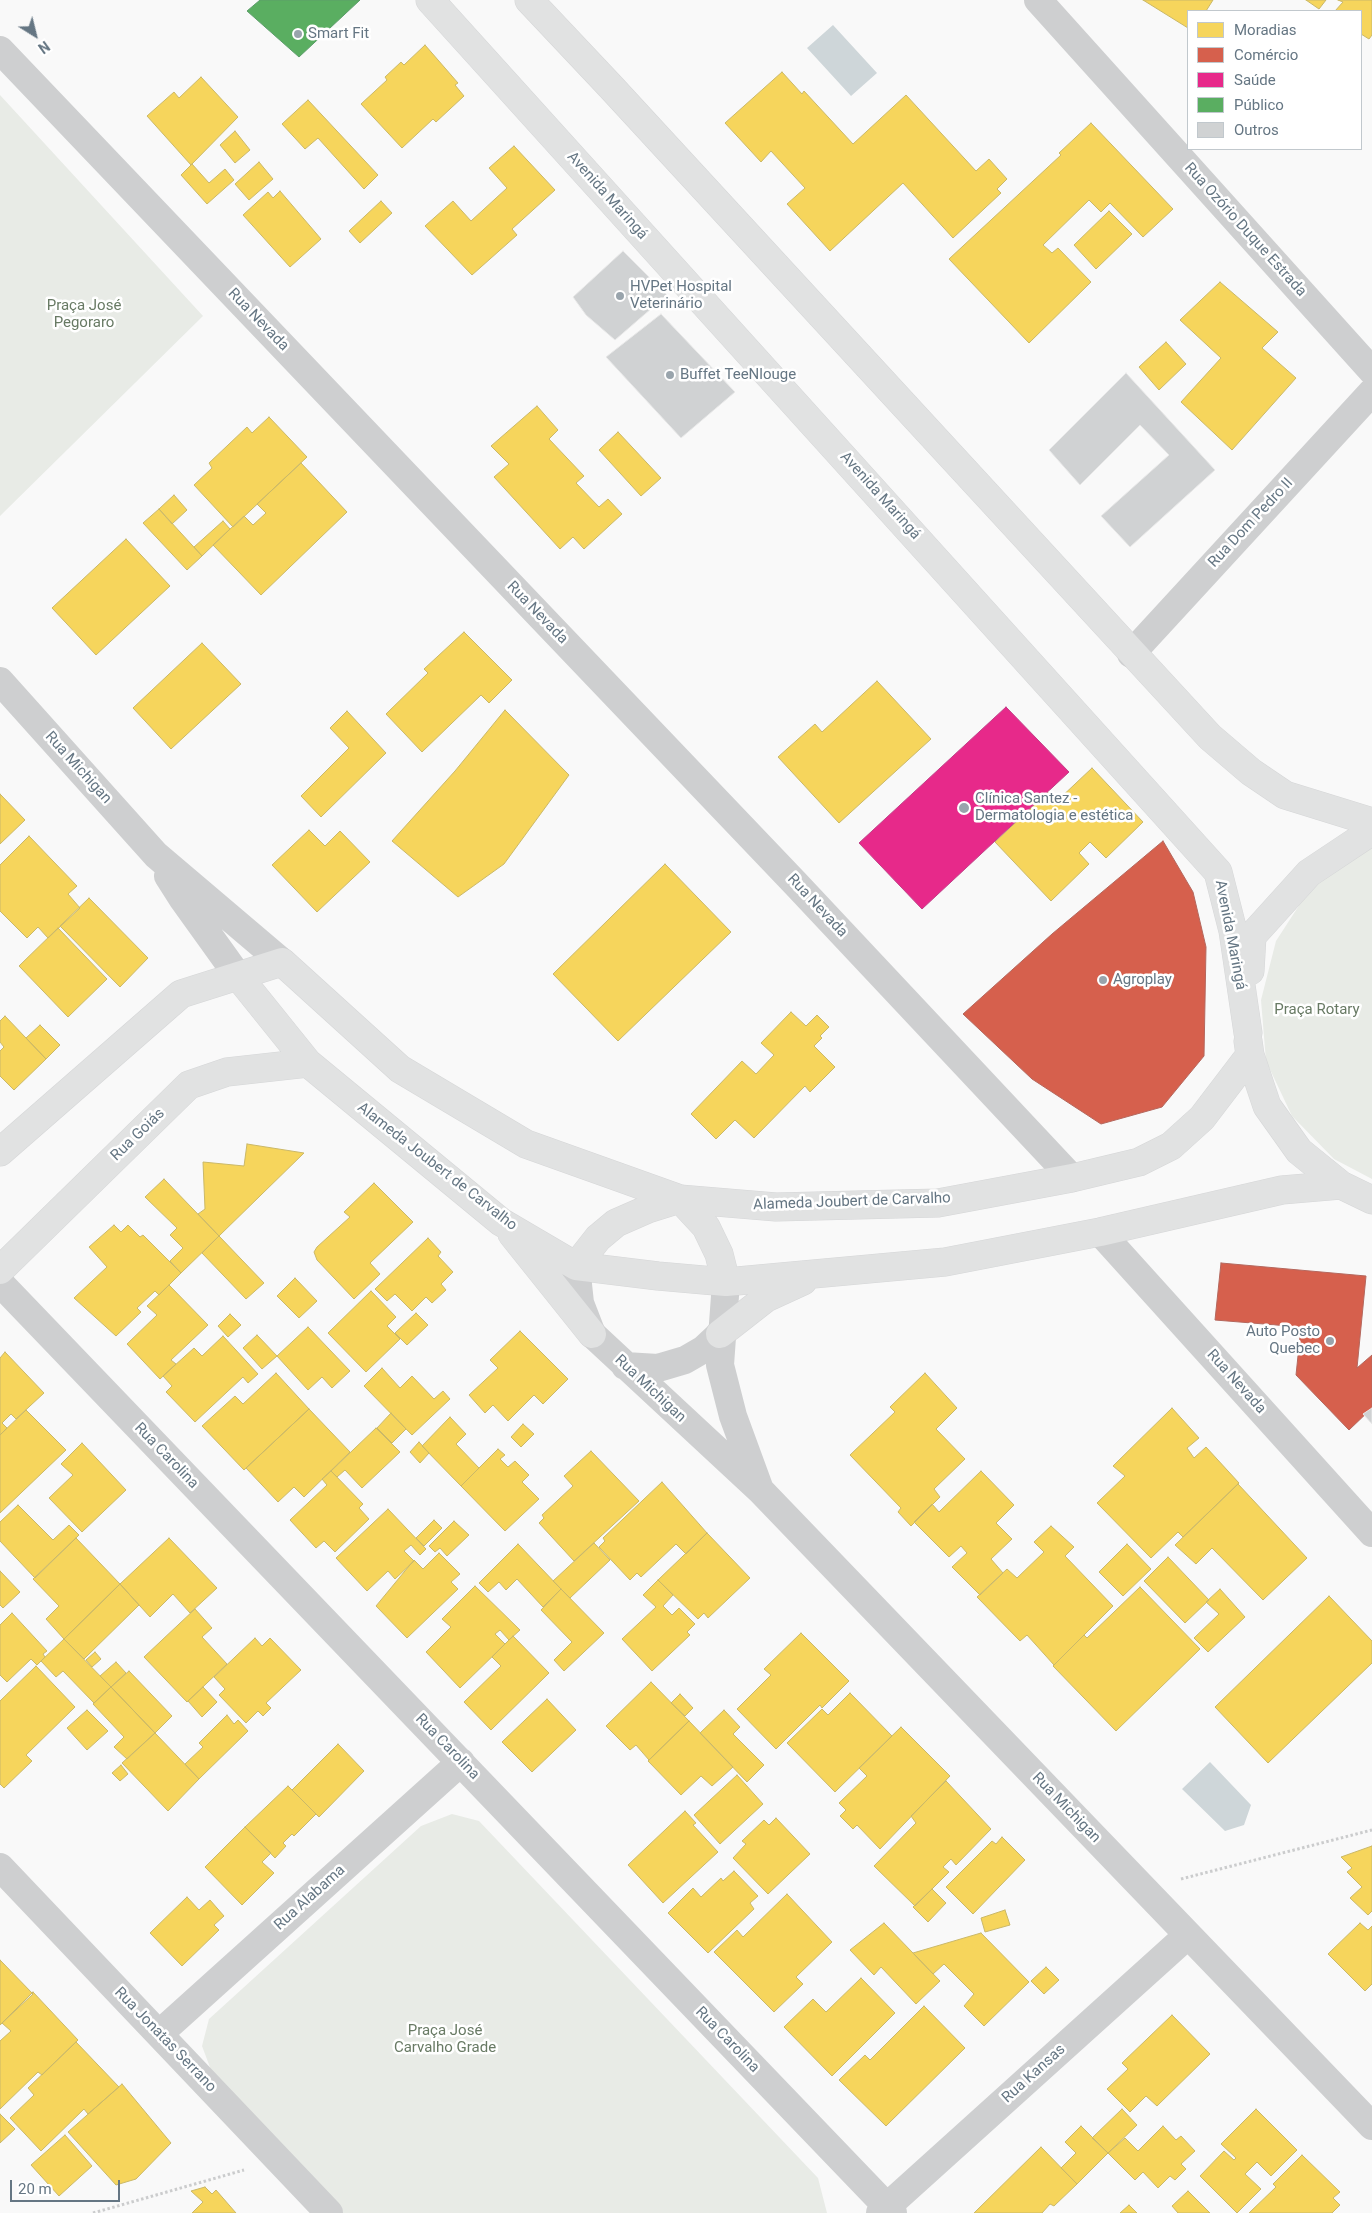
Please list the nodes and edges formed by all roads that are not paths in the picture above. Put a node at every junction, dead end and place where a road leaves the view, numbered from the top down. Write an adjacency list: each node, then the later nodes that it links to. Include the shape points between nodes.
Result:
1 (430, 0): 14 (main road, Avenida Maringá, via 1218,872 1233,931)
2 (528, 0): 7 (main road)
3 (1038, 0): 5 (street, Rua Ozório Duque Estrada)
4 (0, 50): 17 (street, Rua Nevada, via 761,847)
5 (1372, 371)
6 (1372, 392): 7 (street, Rua Dom Pedro II)
7 (1131, 654): 9 (main road, via 1210,737 1251,772 1285,795)
8 (0, 681): 11 (street, Rua Michigan)
9 (1372, 822)
10 (1372, 831): 14 (main road, via 1309,873 1252,936)
11 (156, 855): 12 (street, Rua Michigan); 13 (street, Rua Michigan, via 182,898)
12 (282, 962): 13 (main road); 19 (main road, Alameda Joubert de Carvalho, via 400,1069 526,1144)
13 (238, 976): 15 (main road, Alameda Joubert de Carvalho); 16 (main road, via 181,994)
14 (1249, 1044): 17 (main road, Alameda Joubert de Carvalho, via 1202,1118 1171,1146 1139,1162); 18 (main road, via 1267,1106 1299,1151)
15 (308, 1063): 21 (main road, Alameda Joubert de Carvalho); 24 (main road, Rua Goiás, via 227,1072 189,1085)
16 (0, 1152)
17 (1072, 1178): 19 (main road, Alameda Joubert de Carvalho, via 938,1202 776,1207)
18 (1341, 1185): 20 (main road); 22 (main road, Alameda Joubert de Carvalho, via 1282,1190)
19 (680, 1199): 23 (main road, via 616,1222 598,1238); 26 (main road, via 706,1227 719,1254)
20 (1372, 1200)
21 (501, 1222): 23 (main road, Alameda Joubert de Carvalho); 28 (main road)
22 (1100, 1232): 25 (main road, Alameda Joubert de Carvalho, via 945,1262); 32 (street, Rua Nevada)
23 (576, 1266): 26 (main road, Alameda Joubert de Carvalho); 28 (street, Rua Michigan, via 580,1303)
24 (0, 1270)
25 (820, 1272): 26 (main road, Alameda Joubert de Carvalho); 29 (main road, via 766,1298)
26 (726, 1282): 29 (street, Rua Michigan)
27 (0, 1283): 33 (street, Rua Carolina)
28 (592, 1334): 30 (street, Rua Michigan)
29 (720, 1334): 30 (street, via 704,1350 685,1360 658,1368); 31 (street, Rua Michigan, via 720,1365 733,1416)
30 (625, 1366): 31 (street, Rua Michigan)
31 (761, 1491): 35 (street, Rua Michigan)
32 (1372, 1533)
33 (461, 1762): 36 (street, Rua Alabama); 38 (street, Rua Carolina)
34 (0, 1867): 36 (street, Rua Jonatas Serrano)
35 (1188, 1935): 37 (street, Rua Michigan); 38 (street, Rua Kansas)
36 (159, 2034): 39 (street, Rua Jonatas Serrano)
37 (1372, 2126)
38 (887, 2211)
39 (329, 2213)

